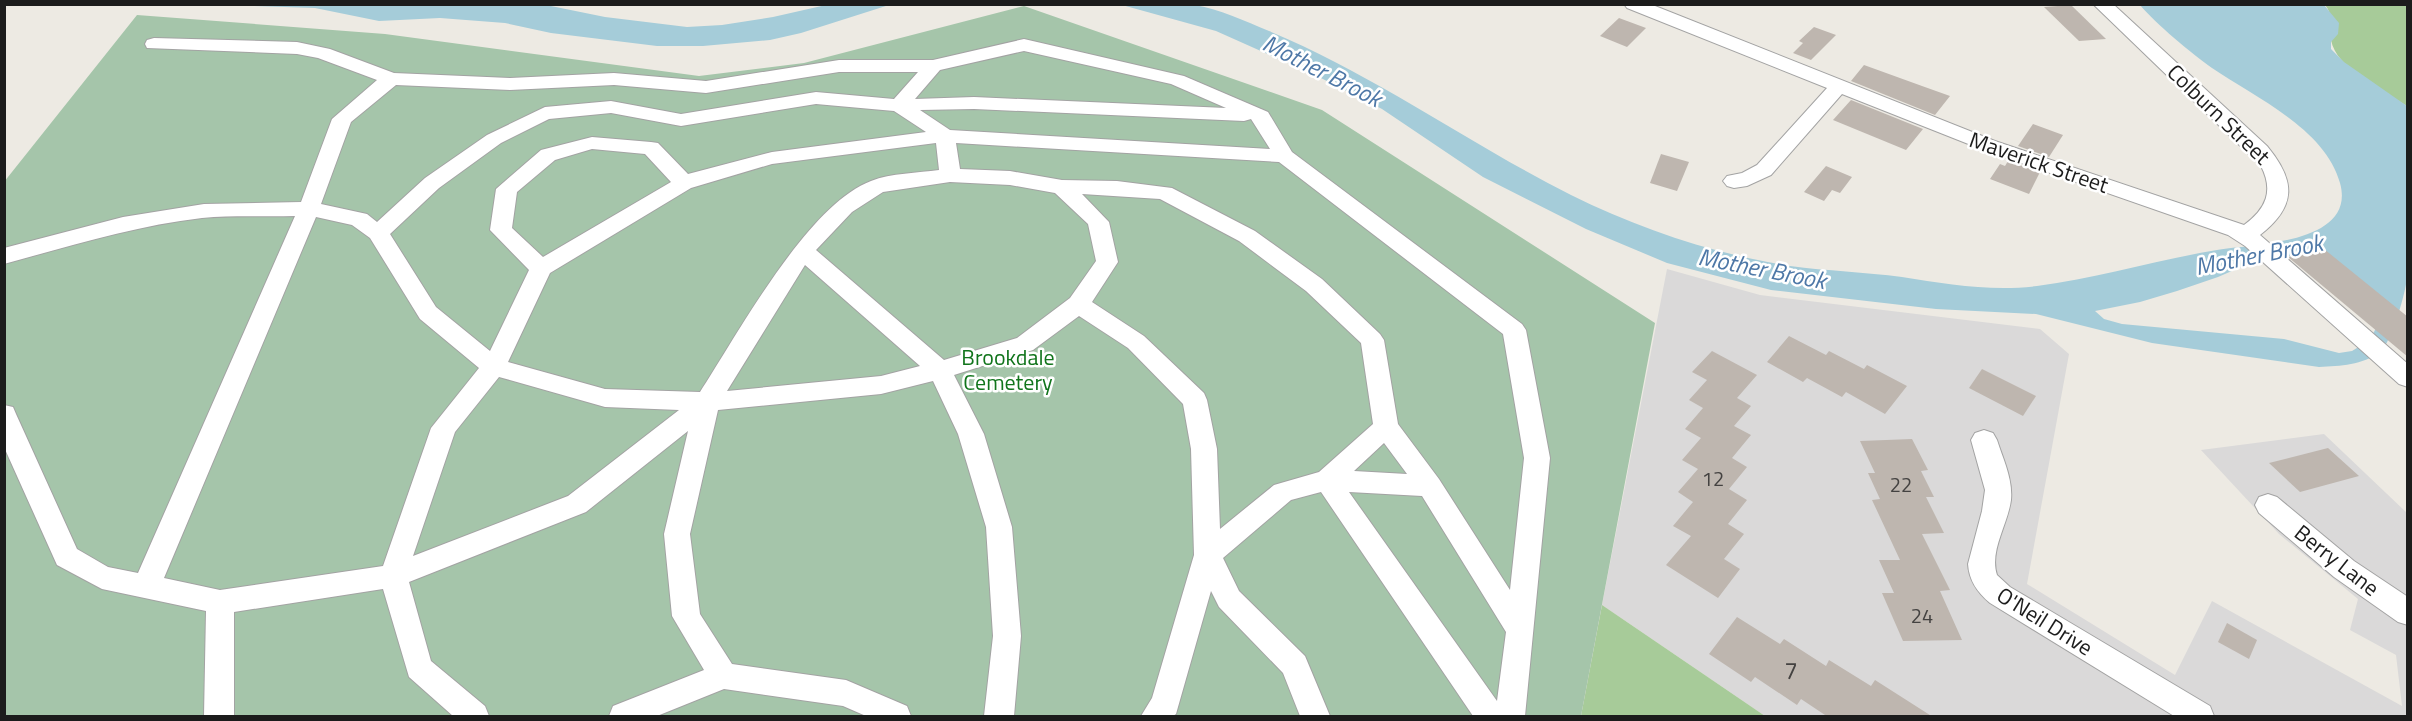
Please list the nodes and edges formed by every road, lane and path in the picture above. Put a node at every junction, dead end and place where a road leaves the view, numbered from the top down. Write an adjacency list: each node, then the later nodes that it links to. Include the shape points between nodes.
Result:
1 (1633, 4): 6 (street, Maverick Street)
2 (2102, 4): 17 (street, Colburn Street, via 2274,167 2280,182 2277,203)
3 (154, 44): 5 (street, via 297,48 323,53)
4 (933, 66): 5 (street, via 839,66 706,87 614,79 510,84); 7 (street); 8 (street, via 1024,45 1177,80)
5 (391, 79): 15 (street, via 342,119)
6 (1839, 86): 12 (street, via 1764,170); 17 (street, Maverick Street, via 1988,145 2217,222)
7 (898, 105): 8 (street, via 974,103); 9 (street); 16 (street, via 816,98 681,120 610,106 545,114 494,139 432,183)
8 (1261, 116): 10 (street)
9 (945, 136): 10 (street); 11 (street); 13 (street, via 772,158)
10 (1284, 156): 37 (street, via 1514,330 1537,458)
11 (950, 175): 14 (street, via 1010,178); 18 (street, via 876,186 844,207)
12 (1734, 182)
13 (684, 183): 20 (street); 20 (street, via 651,147 592,143 548,155 507,189 501,230)
14 (1062, 187): 21 (street, via 1098,222 1107,262); 27 (street, via 1165,193 1247,236 1314,285 1372,340)
15 (309, 209): 16 (street, via 359,219); 19 (street, via 204,211 123,224); 34 (street)
16 (378, 233): 22 (street, via 428,313)
17 (2249, 238): 24 (street, Maverick Street)
18 (803, 251): 23 (street); 25 (street)
19 (4, 257)
20 (541, 268): 22 (street)
21 (1078, 304): 23 (street, via 1025,344); 32 (street, via 1136,342 1195,400 1204,449)
22 (494, 367): 25 (street, via 606,398); 33 (street, via 444,428)
23 (940, 370): 25 (street, via 881,385); 43 (street, via 971,434 999,527 1007,636)
24 (2408, 378)
25 (707, 402): 33 (street, via 577,504); 38 (street, via 677,534 686,616)
26 (4, 414): 34 (street, via 67,556 102,577)
27 (1386, 427): 29 (street); 30 (street)
28 (1984, 440): 48 (street, O'Neil Drive, via 1998,489 1997,507 1981,562 1989,585)
29 (1327, 480): 30 (street); 32 (street, via 1283,492); 46 (street)
30 (1430, 486): 37 (street)
31 (2268, 505): 36 (street, Berry Lane, via 2344,569)
32 (1208, 555): 44 (street, via 1164,704); 45 (street, via 1229,599 1295,664)
33 (393, 576): 35 (street); 40 (street, via 419,668)
34 (147, 585): 35 (street)
35 (220, 602): 39 (street)
36 (2408, 613)
37 (1520, 630): 47 (street)
38 (723, 676): 41 (street); 42 (street, via 846,693)
39 (219, 717)
40 (474, 717)
41 (624, 717)
42 (896, 717)
43 (999, 717)
44 (1155, 717)
45 (1315, 717)
46 (1490, 717)
47 (1510, 717)
48 (2199, 717)

